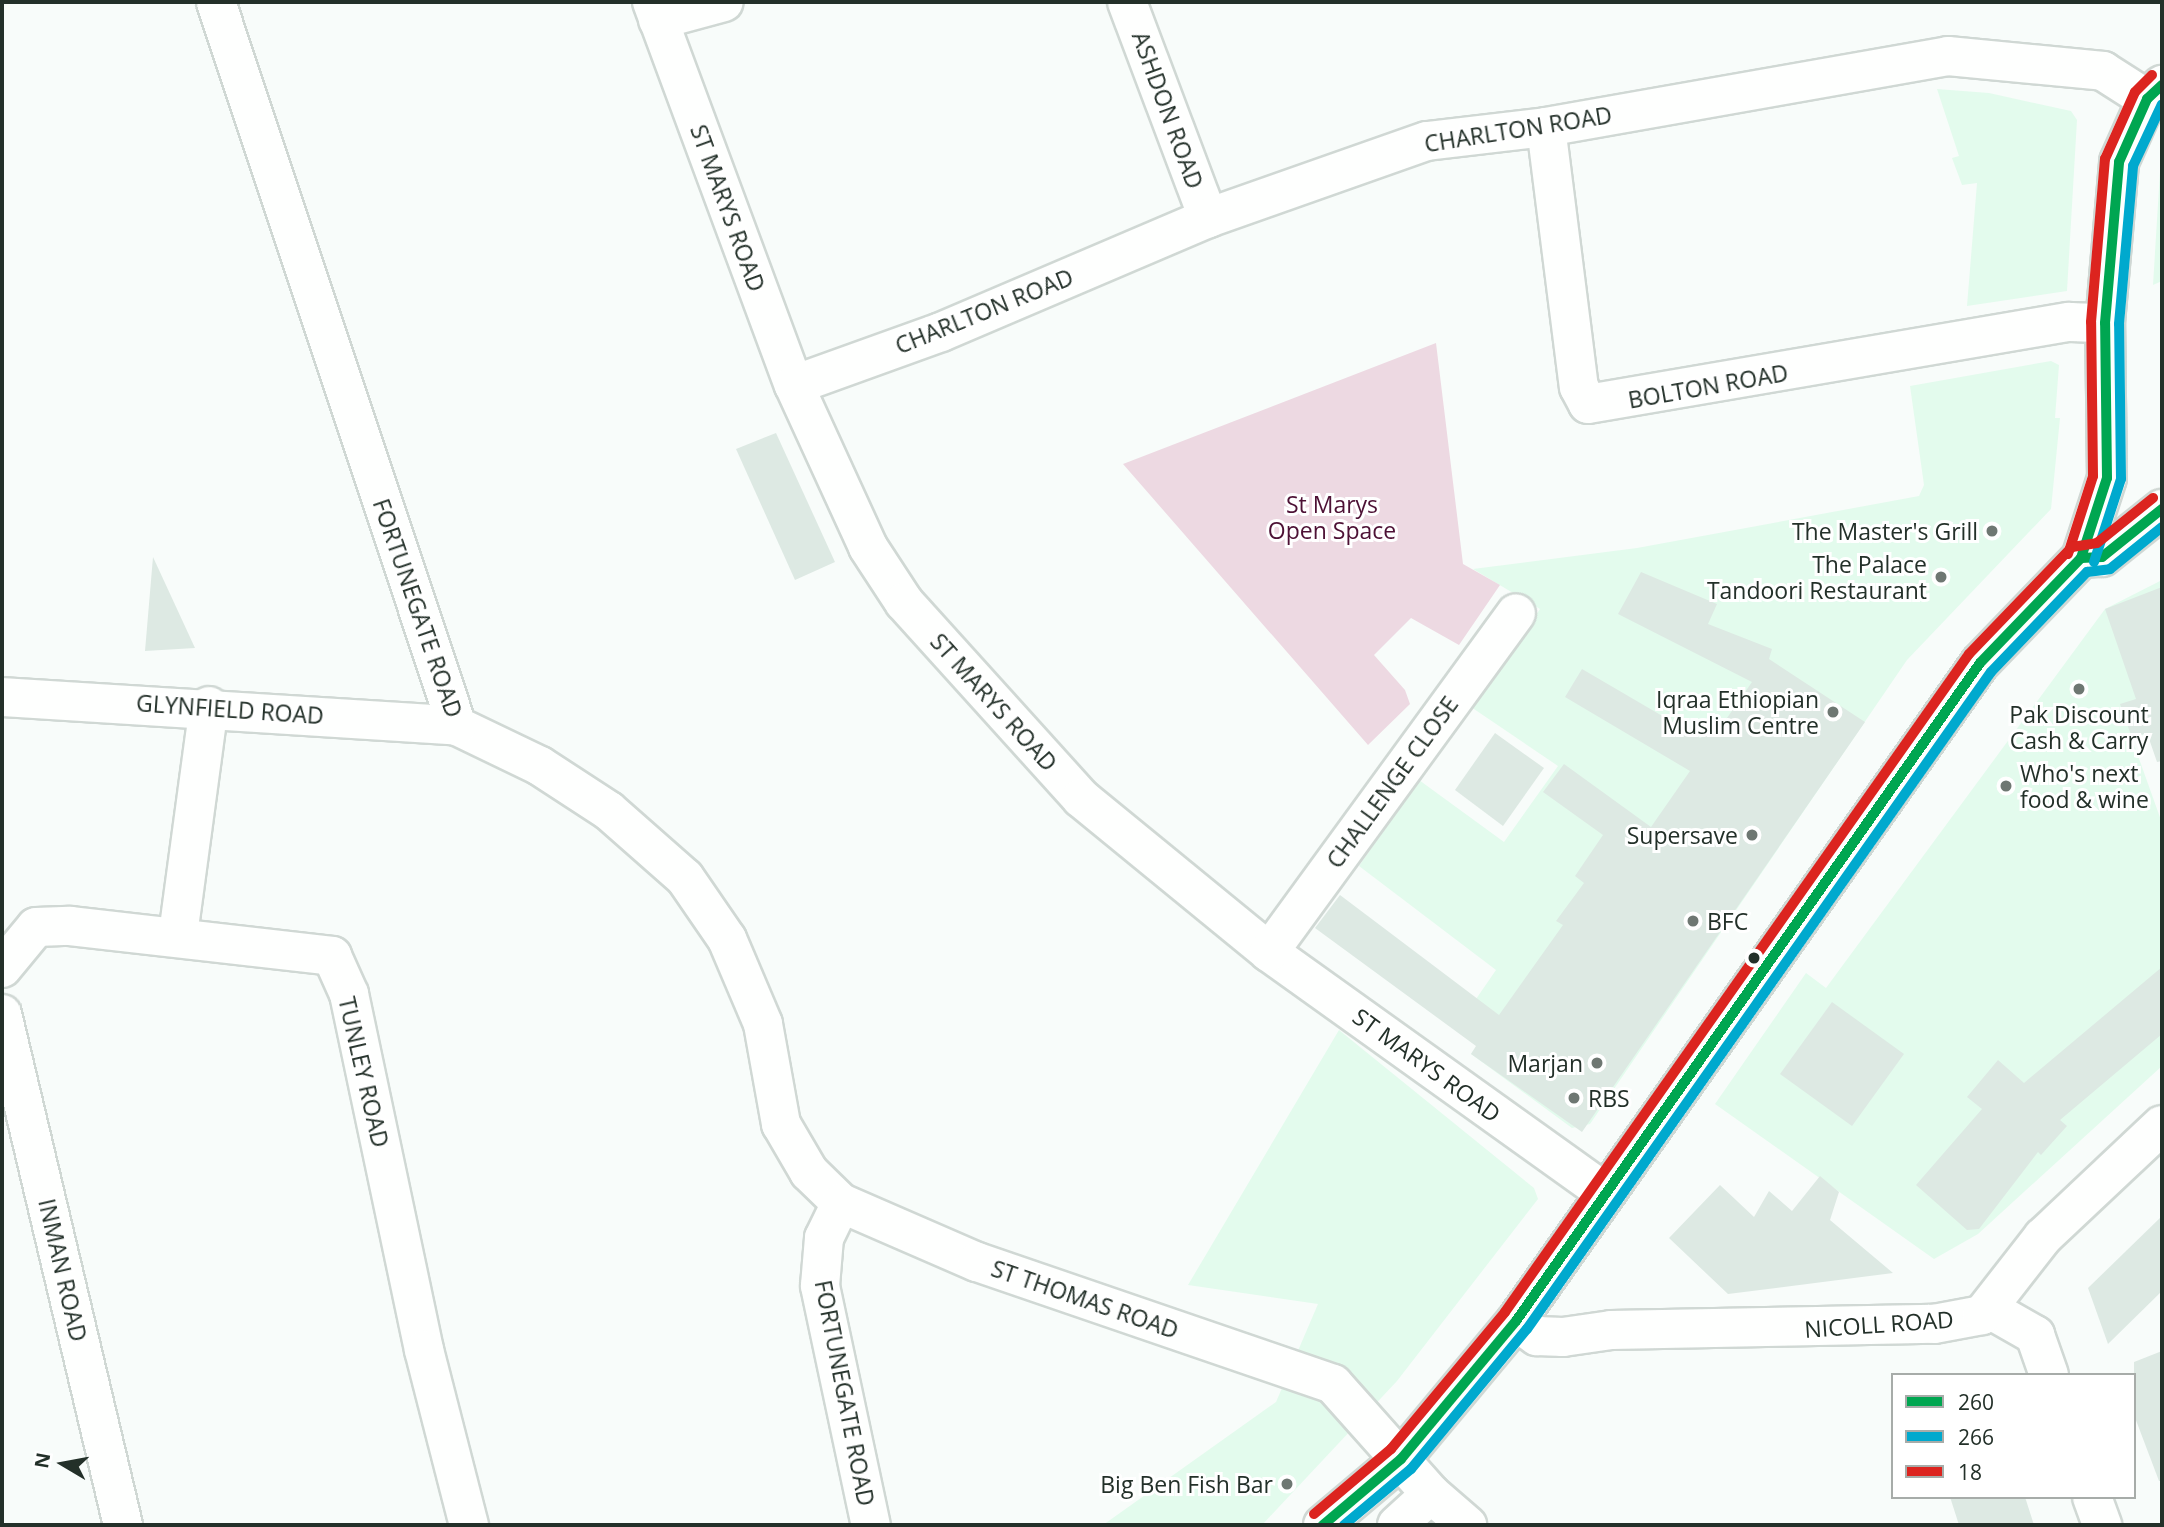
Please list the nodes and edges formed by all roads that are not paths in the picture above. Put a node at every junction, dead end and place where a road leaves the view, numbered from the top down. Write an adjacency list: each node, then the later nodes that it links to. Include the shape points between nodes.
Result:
1 (216, 2): 16 (street, FORTUNEGATE ROAD)
2 (724, 2): 4 (street)
3 (1127, 2): 7 (street, ASHDON ROAD)
4 (655, 11): 9 (street, ST MARYS ROAD)
5 (2155, 92): 6 (street, CHARLTON ROAD, via 2103,71 1948,56); 8 (street, via 2119,162)
6 (1546, 127): 7 (street, CHARLTON ROAD, via 1427,141); 8 (street, BOLTON ROAD, via 1579,387 1588,404 2069,322)
7 (1208, 218): 9 (street, CHARLTON ROAD, via 941,332)
8 (2105, 323): 10 (street)
9 (794, 384): 18 (street, ST MARYS ROAD, via 868,547 904,602 1081,798)
10 (2107, 478): 11 (street); 12 (street)
11 (2161, 510): 12 (street, via 2102,557)
12 (2081, 558): 22 (street, via 1980,663)
13 (1516, 613): 18 (street, CHALLENGE CLOSE)
14 (2, 697): 15 (street, GLYNFIELD ROAD)
15 (209, 706): 16 (street, GLYNFIELD ROAD); 17 (street)
16 (457, 726): 23 (street, FORTUNEGATE ROAD, via 540,766 609,811 685,878 727,939 764,1024 781,1124 791,1148)
17 (178, 935): 19 (street, via 36,928); 31 (street, TUNLEY ROAD, via 332,956 349,994 424,1350)
18 (1269, 952): 22 (street, ST MARYS ROAD)
19 (2, 968)
20 (2, 1014): 30 (street, INMAN ROAD)
21 (2162, 1125): 24 (street, via 2027,1254 2006,1280)
22 (1606, 1193): 25 (street)
23 (841, 1203): 27 (street, ST THOMAS ROAD, via 977,1262 1333,1384); 32 (street, FORTUNEGATE ROAD, via 824,1238 820,1286)
24 (1992, 1310): 25 (street, NICOLL ROAD, via 1934,1324 1611,1331 1563,1337 1537,1336); 26 (street, via 2035,1335)
25 (1516, 1321): 27 (street)
26 (2048, 1373)
27 (1401, 1458): 28 (street); 33 (street)
28 (1431, 1494): 34 (street); 35 (street)
29 (2093, 1499): 36 (street)
30 (123, 1525)
31 (469, 1525)
32 (871, 1525)
33 (1323, 1525)
34 (1397, 1525)
35 (1467, 1525)
36 (2102, 1525)

